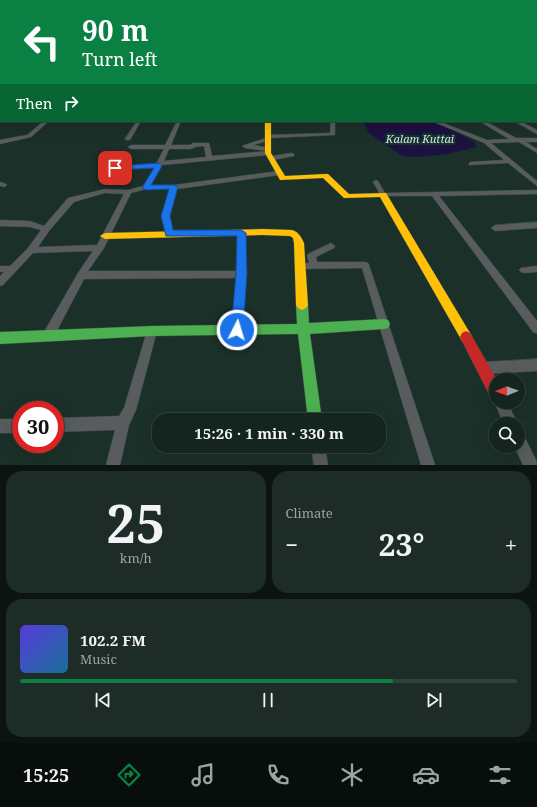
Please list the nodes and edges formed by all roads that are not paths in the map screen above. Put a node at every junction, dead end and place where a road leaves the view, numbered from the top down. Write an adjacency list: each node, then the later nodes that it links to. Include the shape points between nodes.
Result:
1 (46, 122): 16 (street, via 29,136)
2 (138, 122): 13 (street)
3 (179, 122): 19 (street)
4 (268, 122): 12 (street)
5 (332, 122): 12 (street, via 333,134)
6 (436, 122): 17 (street)
7 (483, 122): 14 (street)
8 (518, 122): 10 (street)
9 (537, 124): 10 (street)
10 (525, 126): 11 (street)
11 (537, 132)
12 (268, 138): 21 (street); 21 (street, via 245,146)
13 (128, 139)
14 (518, 140): 15 (street); 17 (street); 20 (street)
15 (537, 140)
16 (0, 142)
17 (486, 142): 24 (street)
18 (131, 147): 19 (street)
19 (168, 147): 23 (street, via 206,144); 25 (street)
20 (537, 151)
21 (270, 153): 22 (street); 23 (street); 28 (street)
22 (292, 155)
23 (209, 159): 25 (street)
24 (508, 160): 26 (street); 30 (street)
25 (160, 164): 27 (street); 32 (street)
26 (471, 164)
27 (115, 168)
28 (279, 173): 31 (street); 36 (street, via 283,178 325,176 347,196)
29 (376, 182): 36 (street)
30 (537, 184)
31 (174, 187): 32 (street); 41 (street, via 166,216)
32 (146, 188): 33 (street)
33 (128, 192): 40 (street, via 106,191 71,200); 43 (street)
34 (537, 192): 35 (street)
35 (434, 194): 36 (street); 60 (street)
36 (382, 195): 66 (street)
37 (0, 223): 40 (street, via 30,224)
38 (537, 226): 39 (street)
39 (495, 228)
40 (46, 229): 46 (street)
41 (169, 233): 42 (street); 43 (street)
42 (241, 233): 48 (street, via 292,233 299,243); 54 (street)
43 (104, 236): 45 (street)
44 (331, 246): 49 (street, via 311,256)
45 (100, 248): 46 (street); 47 (street)
46 (31, 250): 51 (street)
47 (87, 266): 55 (street); 56 (street)
48 (299, 266): 49 (street); 59 (street)
49 (314, 266): 58 (street, via 365,265)
50 (0, 269): 51 (street)
51 (12, 269): 57 (street)
52 (537, 269): 53 (street)
53 (524, 270)
54 (241, 274): 56 (street); 61 (street)
55 (81, 275): 56 (street); 63 (street)
56 (110, 275)
57 (0, 282)
58 (384, 324): 59 (street); 77 (street)
59 (303, 329): 61 (street); 68 (street)
60 (537, 329)
61 (237, 330): 62 (street)
62 (152, 331): 63 (street); 69 (street, via 130,410)
63 (48, 336): 64 (street)
64 (0, 338)
65 (537, 365): 66 (street)
66 (484, 368): 67 (street)
67 (489, 378)
68 (314, 413)
69 (123, 423): 70 (street); 75 (street)
70 (64, 425)
71 (0, 426): 72 (street)
72 (12, 426)
73 (319, 453): 76 (street)
74 (525, 453): 78 (street)
75 (113, 465)
76 (321, 465)
77 (428, 465)
78 (531, 465)

